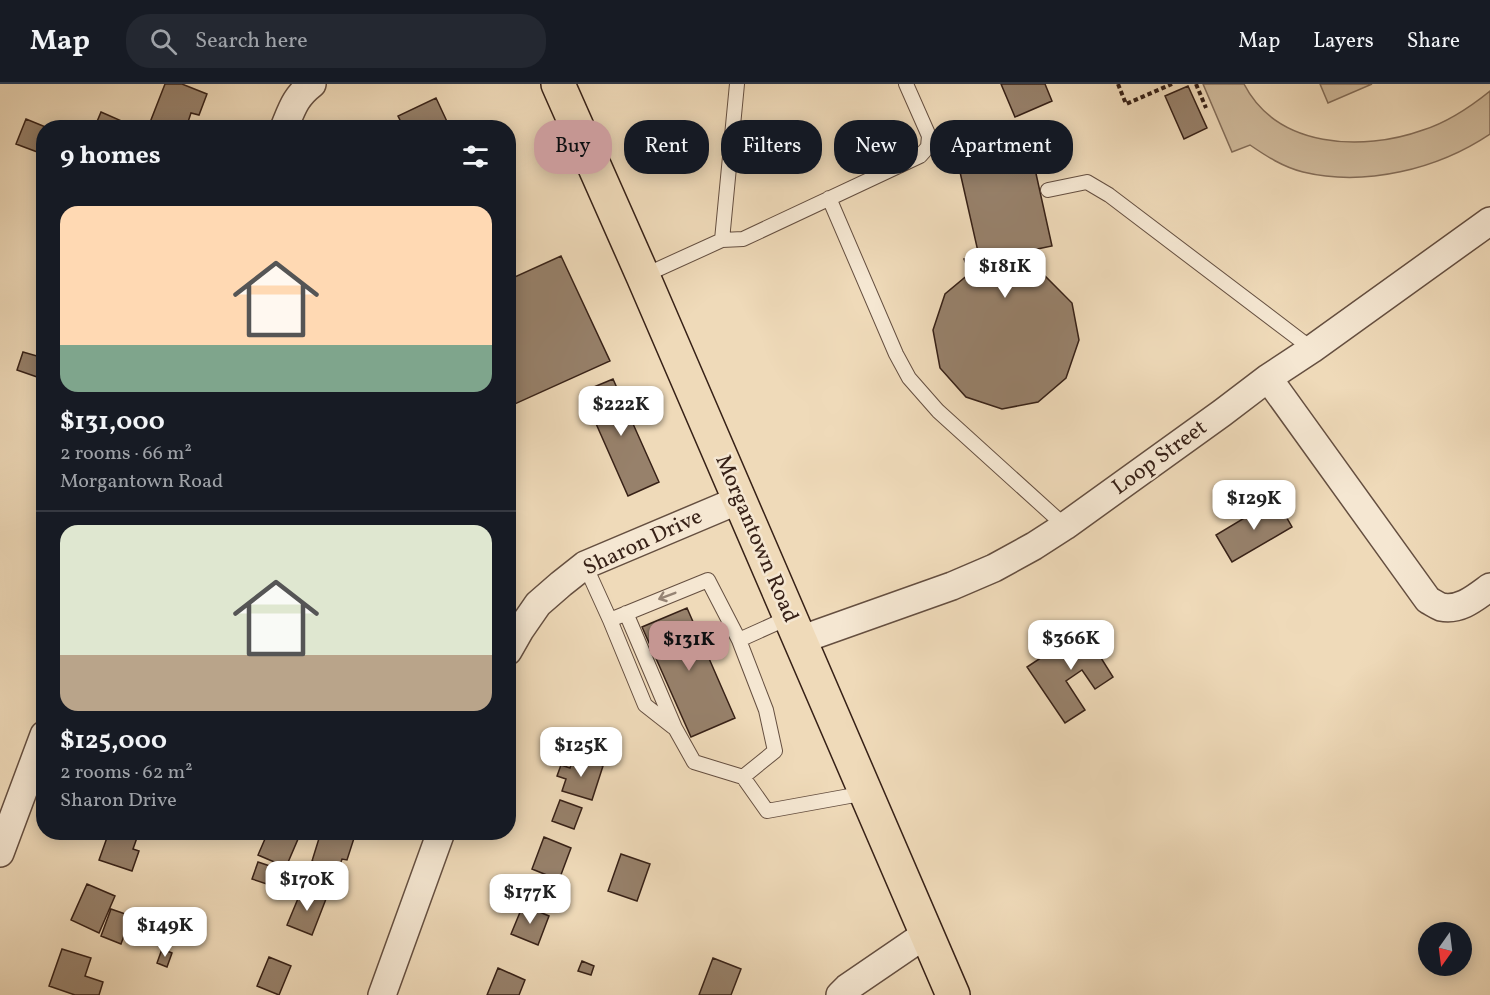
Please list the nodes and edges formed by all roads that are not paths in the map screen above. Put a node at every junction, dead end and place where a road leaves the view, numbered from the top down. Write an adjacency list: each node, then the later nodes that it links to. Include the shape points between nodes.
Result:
1 (312, 84): 5 (street, via 297,99)
2 (558, 84): 10 (main road, Morgantown Road)
3 (737, 84): 9 (lane)
4 (906, 84): 7 (lane, via 929,136 928,147 920,156)
5 (288, 120)
6 (1048, 190): 11 (lane, via 1087,182)
7 (830, 198): 9 (lane, via 743,239); 14 (lane, via 909,378 938,411)
8 (1490, 221): 11 (street, Loop Street)
9 (722, 240): 10 (lane)
10 (643, 276): 13 (main road, Morgantown Road)
11 (1312, 349): 12 (street, Loop Street)
12 (1268, 378): 14 (street, Loop Street); 16 (street, via 1428,600 1440,607 1454,607 1468,604)
13 (739, 500): 15 (street, Sharon Drive); 19 (main road, Morgantown Road)
14 (1065, 526): 19 (street, Loop Street, via 1024,552 962,582)
15 (585, 565): 18 (lane); 20 (street, Sharon Drive, via 538,604)
16 (1490, 587)
17 (626, 612): 18 (lane); 21 (lane, one-way to 17, via 708,580); 22 (lane)
18 (610, 620): 22 (lane, via 645,705)
19 (795, 628): 21 (lane); 25 (main road, Morgantown Road)
20 (516, 637)
21 (739, 640): 24 (lane, via 766,710 775,751)
22 (675, 728): 24 (lane, via 694,762)
23 (36, 756): 27 (street)
24 (743, 777): 25 (lane, via 767,811)
25 (866, 793): 28 (main road, Morgantown Road)
26 (438, 840): 29 (street)
27 (0, 853)
28 (926, 934): 30 (street); 31 (main road, Morgantown Road)
29 (382, 995)
30 (840, 995)
31 (953, 995)

